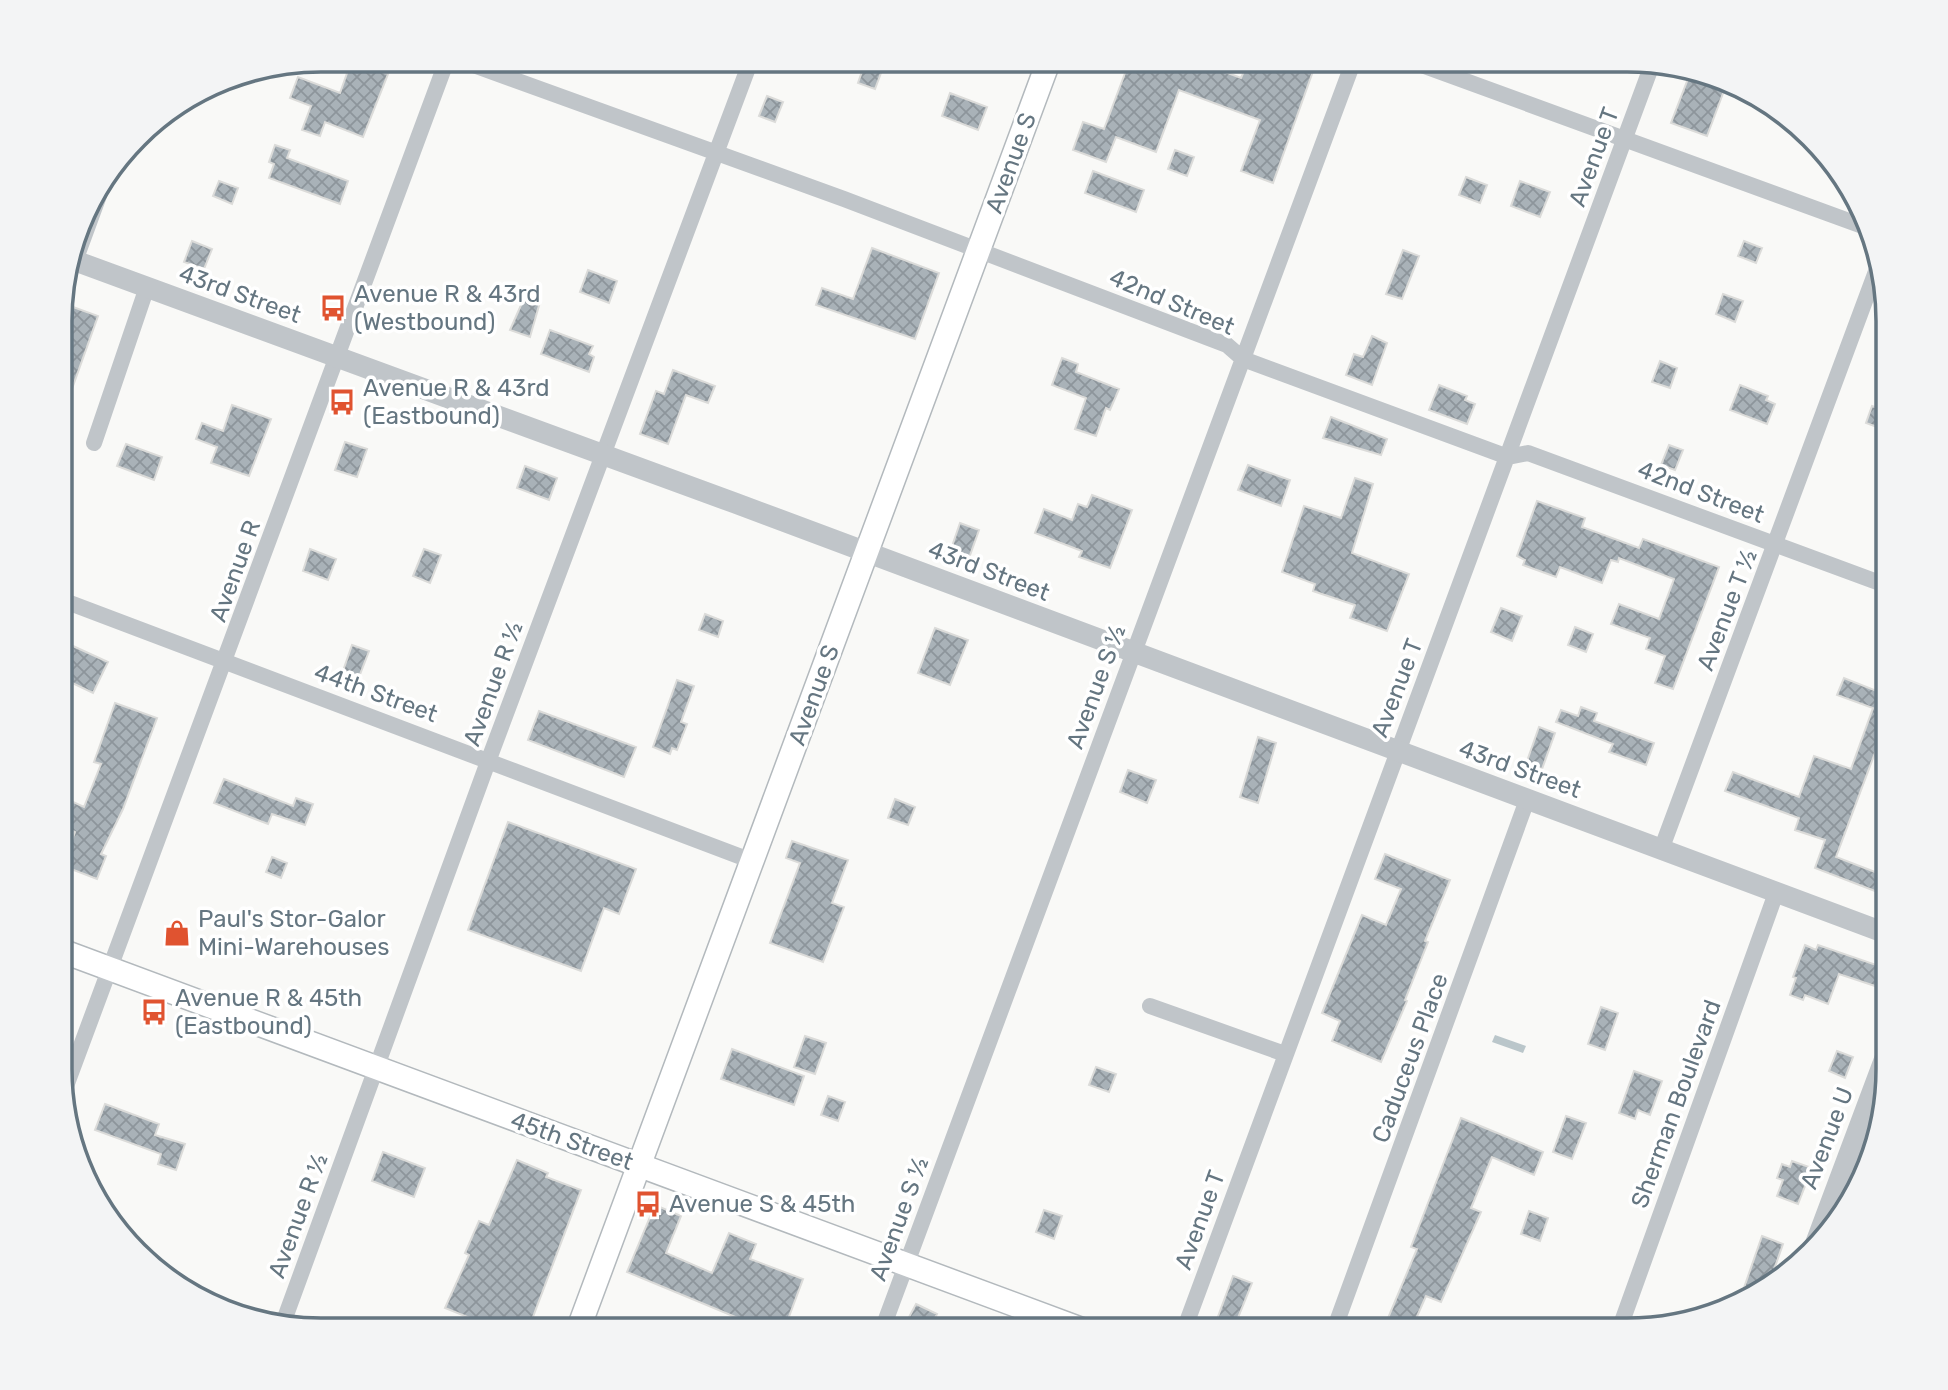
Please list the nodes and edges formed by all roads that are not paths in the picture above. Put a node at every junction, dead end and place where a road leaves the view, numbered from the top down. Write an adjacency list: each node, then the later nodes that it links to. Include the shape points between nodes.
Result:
1 (439, 72): 15 (street, Avenue R)
2 (493, 72): 9 (street, 42nd Street)
3 (747, 72): 9 (street, Avenue R ½)
4 (1045, 72): 11 (main road, Avenue S)
5 (1350, 72): 16 (street, Avenue S ½)
6 (1441, 72): 8 (street)
7 (1649, 73): 8 (street, Avenue T)
8 (1625, 140): 10 (street); 19 (street, Avenue T)
9 (717, 153): 11 (street, 42nd Street); 18 (street, Avenue R ½)
10 (1857, 225)
11 (979, 250): 16 (street, 42nd Street, via 1227,345); 21 (main road, Avenue S)
12 (79, 262): 14 (street, 43rd Street)
13 (1873, 281): 20 (street, Avenue T ½)
14 (146, 287): 15 (street, 43rd Street); 17 (street)
15 (336, 357): 18 (street, 43rd Street); 25 (street, Avenue R)
16 (1243, 359): 19 (street, 42nd Street); 24 (street, Avenue S ½)
17 (94, 443)
18 (602, 455): 21 (street, 43rd Street); 27 (street, Avenue R ½)
19 (1508, 457): 20 (street, 42nd Street, via 1528,453); 26 (street, Avenue T)
20 (1776, 544): 22 (street, 42nd Street); 29 (street, Avenue T ½)
21 (867, 552): 24 (street, 43rd Street); 30 (main road, Avenue S)
22 (1876, 582)
23 (72, 604): 25 (street, 44th Street)
24 (1133, 653): 26 (street, 43rd Street); 42 (street, Avenue S ½)
25 (226, 661): 27 (street, 44th Street); 34 (street, Avenue R)
26 (1397, 752): 28 (street, 43rd Street); 36 (street, Avenue T)
27 (489, 759): 30 (street, 44th Street); 37 (street, Avenue R ½)
28 (1527, 800): 29 (street, 43rd Street); 48 (street, Caduceus Place)
29 (1661, 850): 31 (street, 43rd Street)
30 (752, 861): 40 (main road, Avenue S)
31 (1776, 893): 32 (street, 43rd Street); 49 (street, Sherman Boulevard)
32 (1876, 930)
33 (72, 955): 34 (main road, 45th Street)
34 (111, 970): 37 (main road, 45th Street); 38 (street, Avenue R)
35 (1150, 1006): 36 (street)
36 (1285, 1054): 47 (street, Avenue T)
37 (377, 1069): 40 (main road, 45th Street); 43 (street, Avenue R ½)
38 (72, 1071)
39 (1876, 1082): 41 (street, Avenue U)
40 (639, 1166): 42 (main road, 45th Street); 44 (main road, Avenue S)
41 (1823, 1223)
42 (907, 1265): 45 (street, Avenue S ½); 46 (main road, 45th Street)
43 (286, 1315)
44 (582, 1318)
45 (887, 1318)
46 (1026, 1318)
47 (1188, 1318)
48 (1338, 1318)
49 (1624, 1318)

